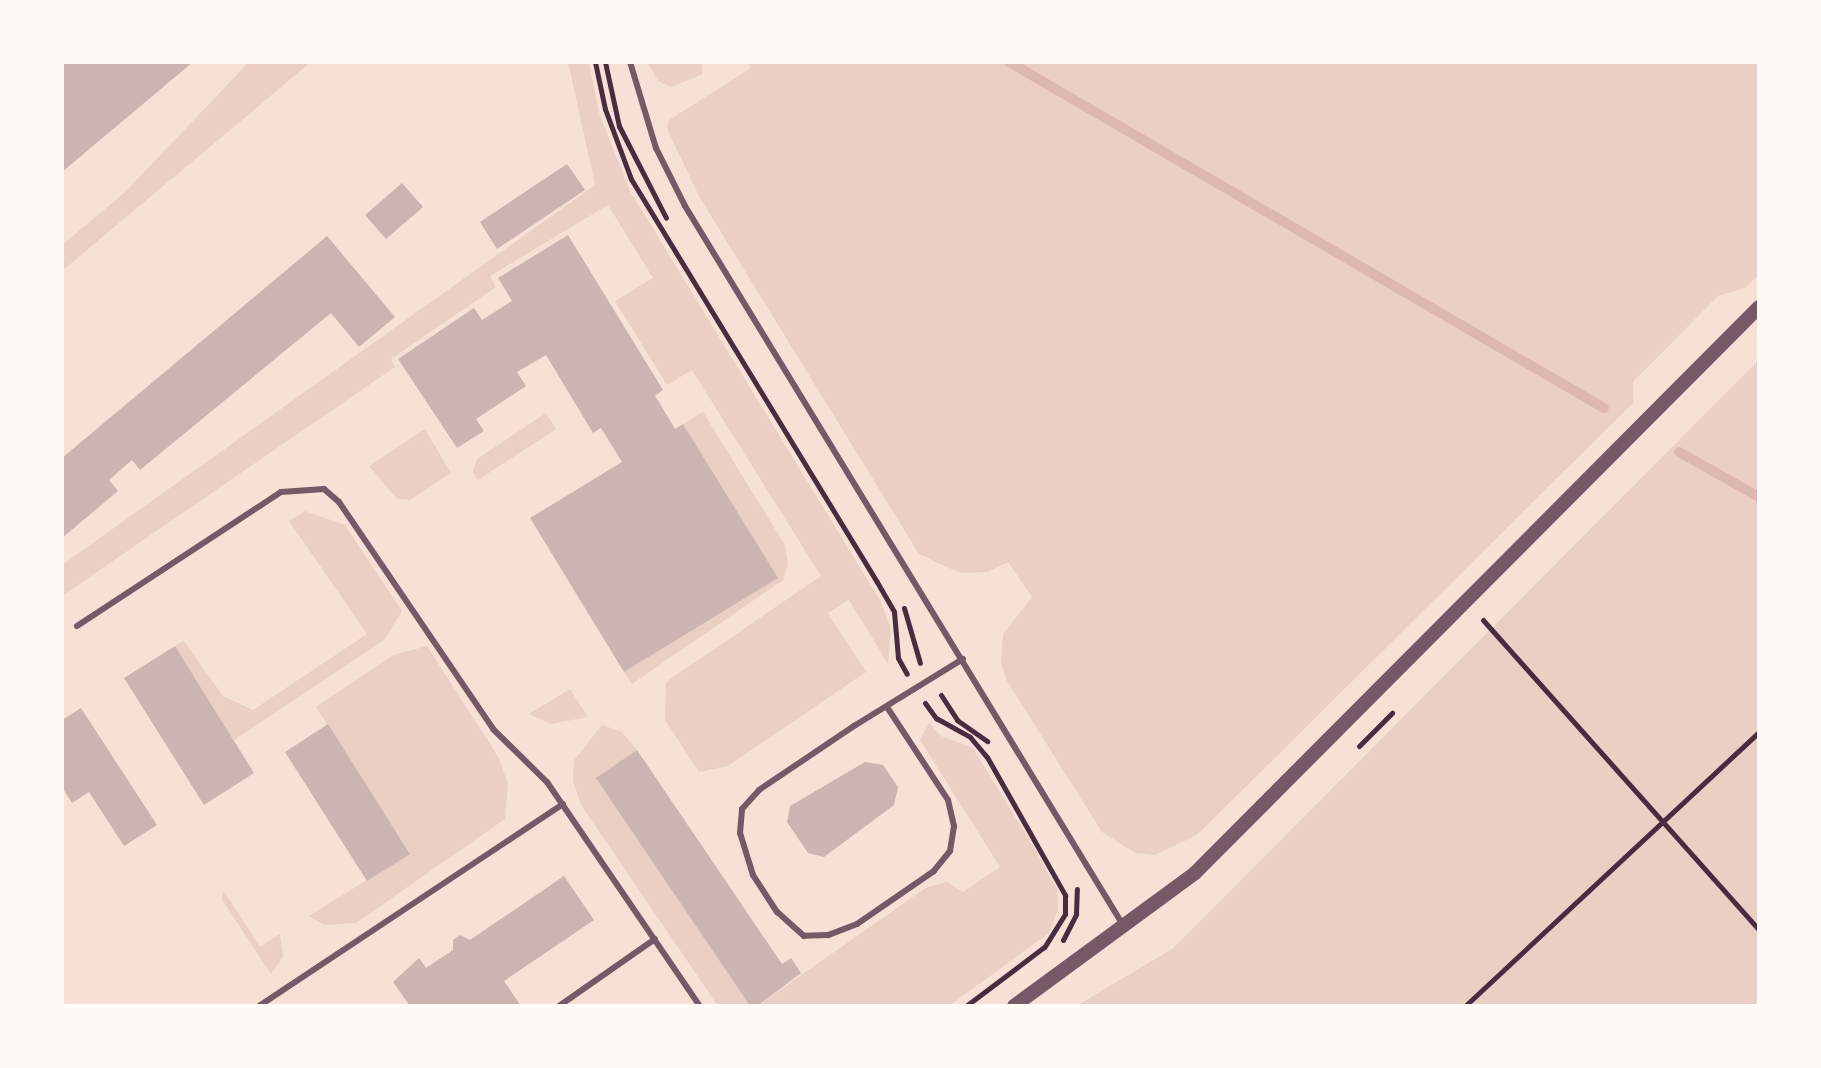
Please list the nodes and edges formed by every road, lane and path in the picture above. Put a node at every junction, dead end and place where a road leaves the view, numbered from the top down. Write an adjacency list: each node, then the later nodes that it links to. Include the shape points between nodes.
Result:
1 (595, 62): 7 (path, via 605,109 631,179 894,612 898,658)
2 (630, 62): 6 (lane, via 656,148 685,206)
3 (1759, 307): 15 (street, via 1195,873)
4 (1483, 620): 13 (path)
5 (77, 626): 12 (lane, via 281,492 324,489 339,502 493,729)
6 (963, 659): 7 (lane); 15 (lane)
7 (916, 689): 8 (lane); 22 (path, via 936,718 970,737 987,757 1065,895 1065,914 1044,947)
8 (887, 707): 8 (lane, via 948,800 954,826 950,851 934,871 857,924 828,935 804,936 777,912 753,875 740,833 742,809 759,790)
9 (957, 720): 11 (path)
10 (1759, 732): 13 (path)
11 (992, 747)
12 (563, 804): 17 (lane); 19 (lane)
13 (1664, 821): 16 (path); 24 (path)
14 (1076, 884): 18 (path, via 1071,927)
15 (1124, 928): 23 (street)
16 (1759, 930)
17 (655, 939): 20 (lane); 21 (lane)
18 (1043, 961)
19 (259, 1006)
20 (559, 1006)
21 (700, 1006)
22 (966, 1006)
23 (1014, 1006)
24 (1465, 1006)

